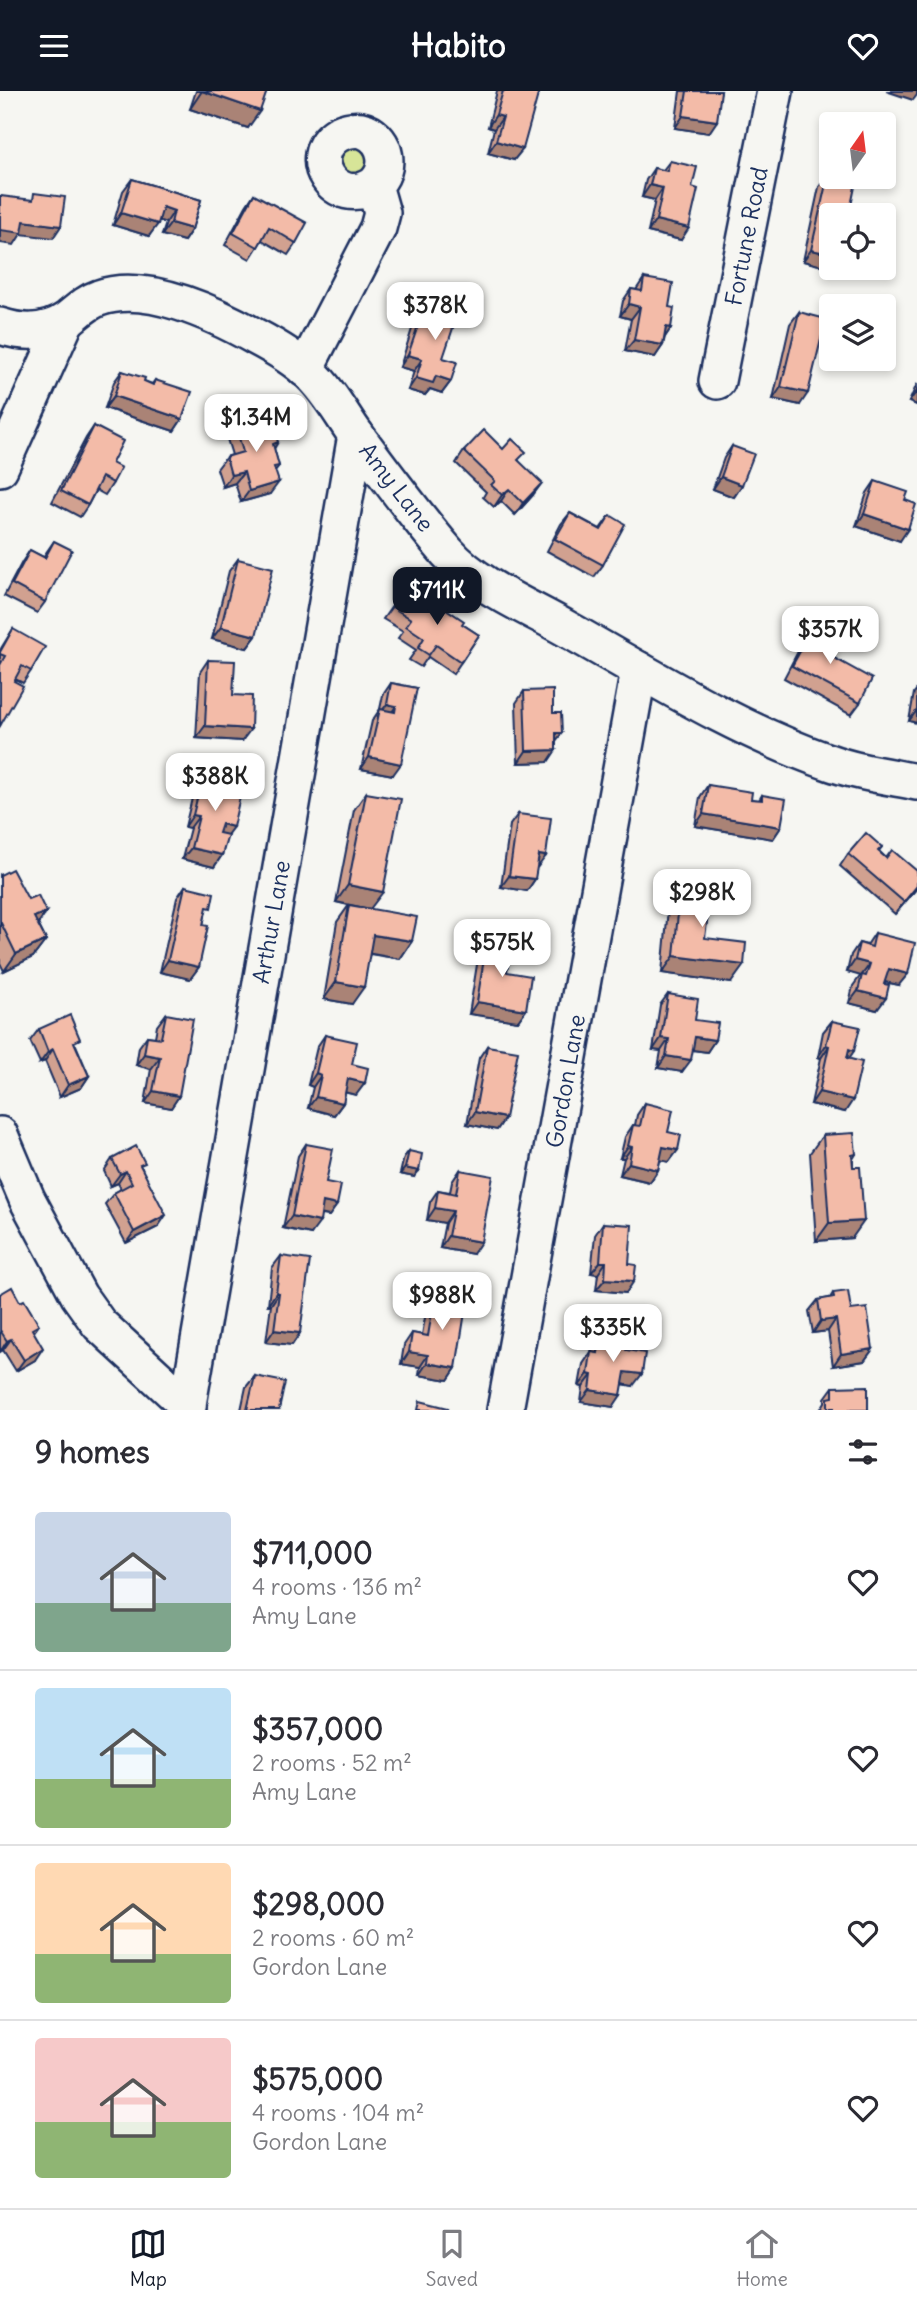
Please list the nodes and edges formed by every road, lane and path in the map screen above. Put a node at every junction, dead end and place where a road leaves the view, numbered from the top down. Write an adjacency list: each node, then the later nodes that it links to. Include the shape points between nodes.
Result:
1 (775, 91): 6 (street, Fortune Road)
2 (374, 185): 5 (street, via 382,213 379,228)
3 (66, 321): 4 (street, Amy Lane, via 36,332); 5 (street, Amy Lane, via 101,297 135,293 158,297 238,327); 8 (street)
4 (0, 326)
5 (305, 369): 7 (street, Amy Lane)
6 (717, 381)
7 (356, 435): 9 (street, Amy Lane, via 463,568); 12 (street, Arthur Lane)
8 (0, 468)
9 (639, 670): 10 (street, Amy Lane, via 729,719 808,754 860,771); 13 (street, Gordon Lane)
10 (917, 782)
11 (0, 1135): 12 (street, via 27,1199 79,1296 99,1324)
12 (188, 1408)
13 (505, 1410)

